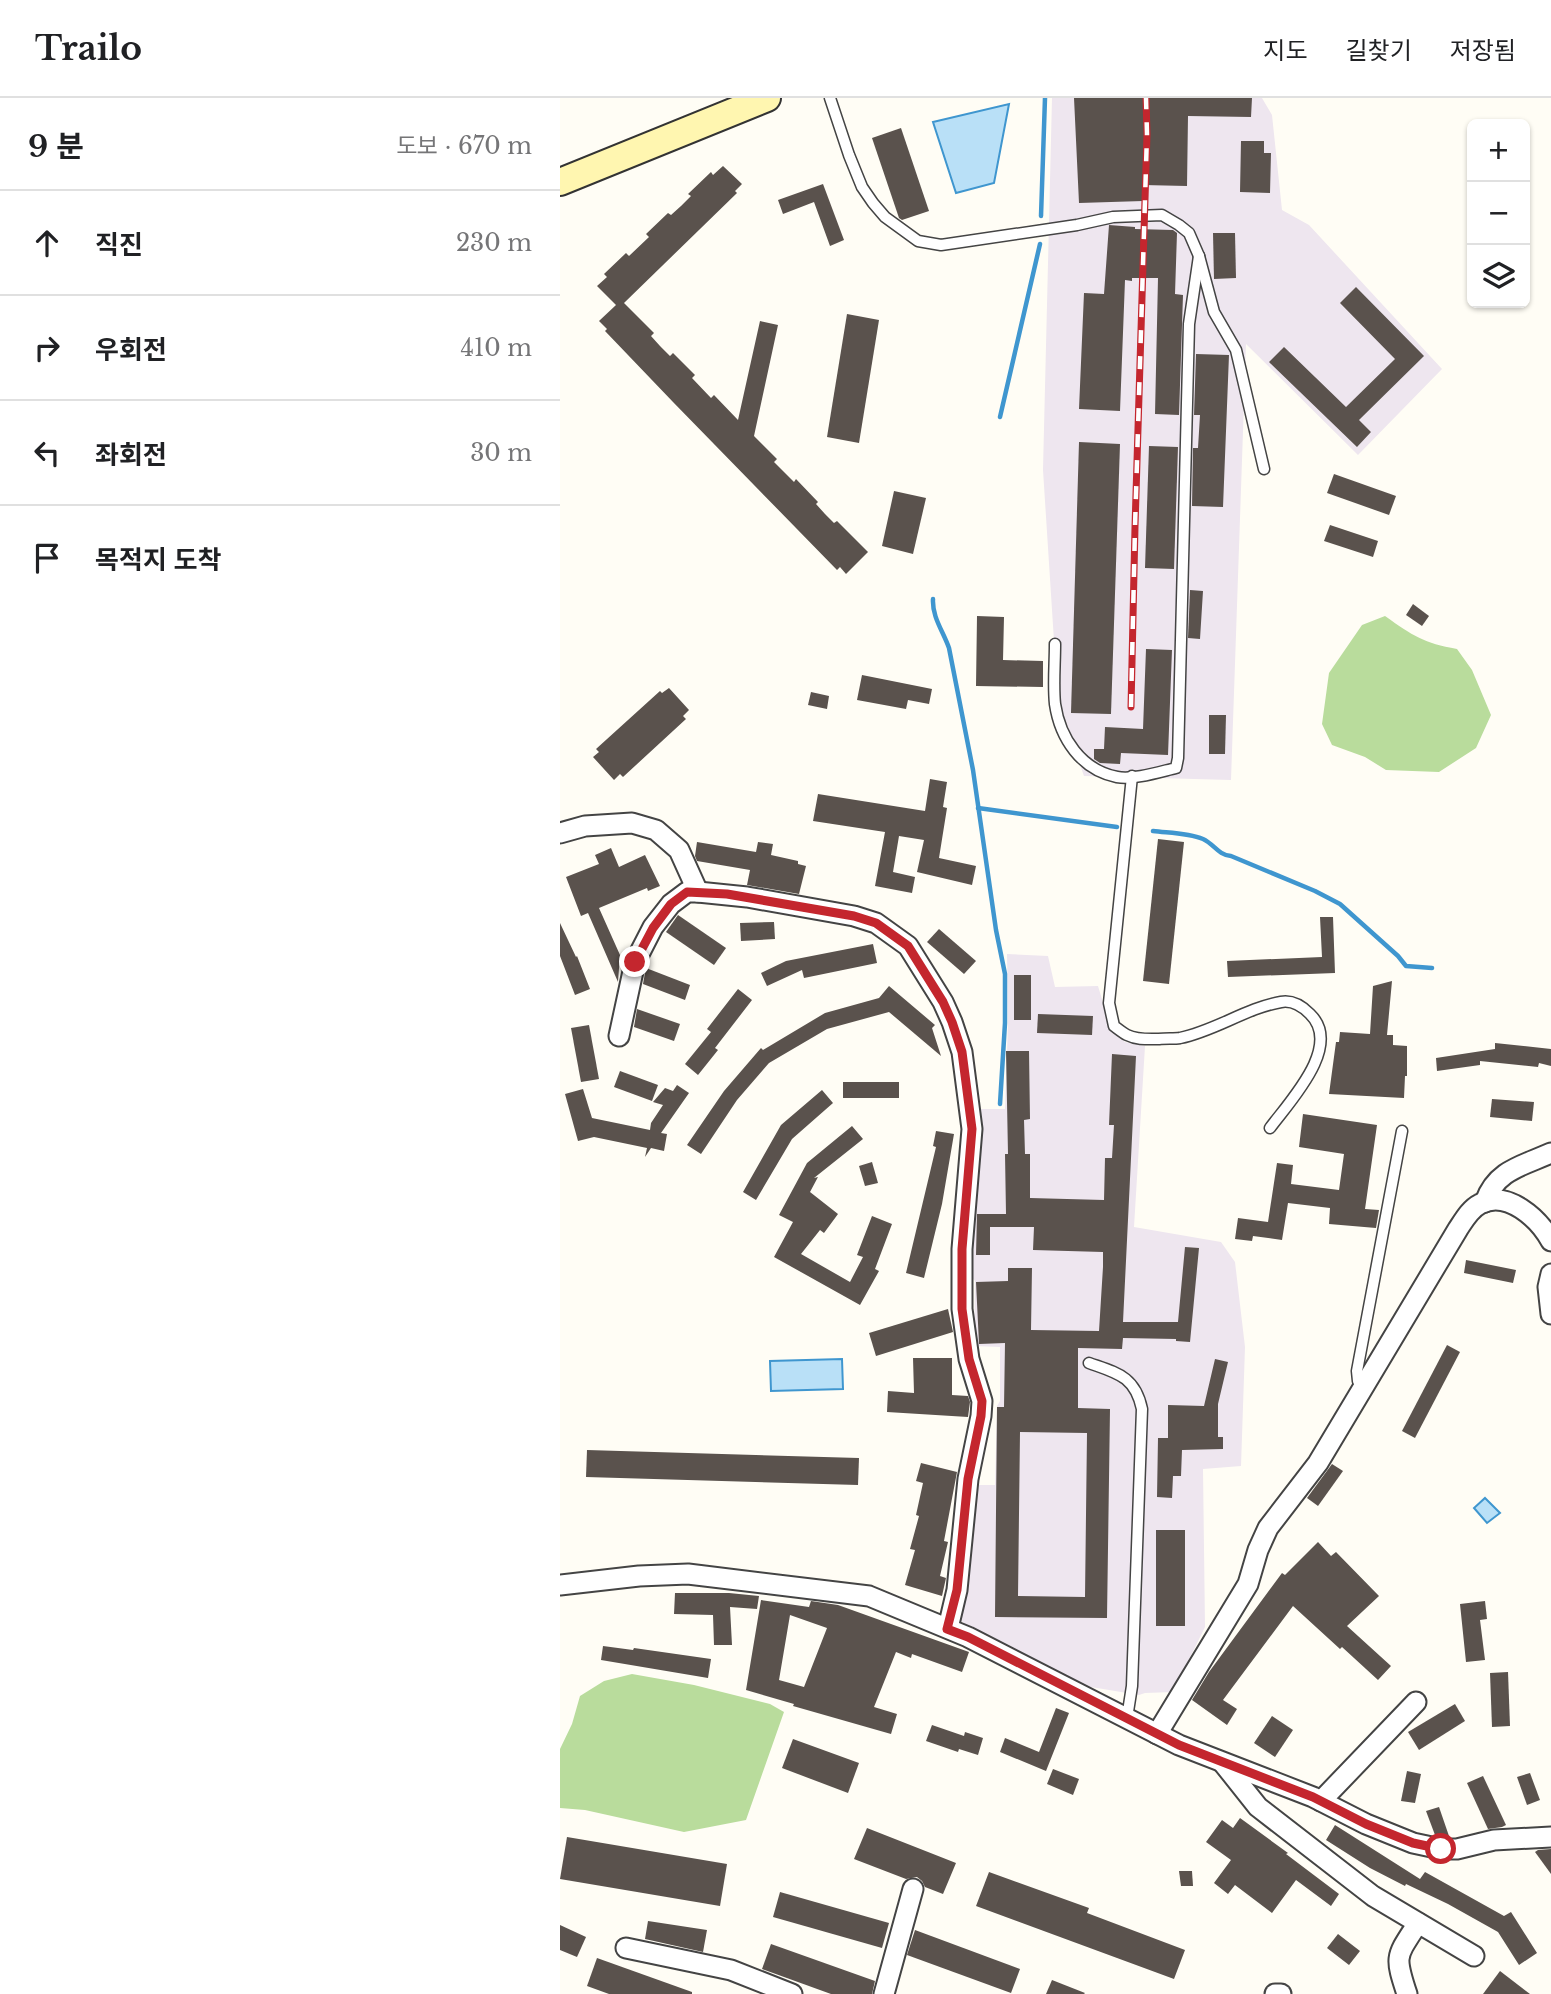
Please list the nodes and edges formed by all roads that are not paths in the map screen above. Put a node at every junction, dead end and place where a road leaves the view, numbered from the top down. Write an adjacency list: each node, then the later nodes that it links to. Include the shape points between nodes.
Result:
1 (767, 98): 3 (street)
2 (830, 98): 4 (lane, via 862,187 885,217 918,241 941,245 1113,217 1162,215 1189,233)
3 (560, 182)
4 (1199, 256): 5 (lane, via 1214,312 1236,350); 7 (lane, via 1189,324 1178,758 1176,768)
5 (1264, 468)
6 (1055, 644): 7 (lane, via 1055,705 1073,752 1089,766 1118,777)
7 (1132, 776): 11 (lane, via 1109,1003 1114,1026 1143,1039 1180,1038 1261,1007 1284,1002 1305,1009 1320,1028 1316,1062)
8 (560, 833): 9 (street, via 632,823 656,830 679,850)
9 (698, 892): 10 (street, via 687,892 671,904 653,928 635,962); 21 (street, via 876,923 908,946 952,1022 962,1052 972,1129 962,1309 969,1359 982,1401 968,1479 957,1590)
10 (619, 1036)
11 (1270, 1128)
12 (1402, 1131): 19 (lane, via 1357,1371)
13 (1551, 1153): 14 (street, via 1504,1174)
14 (1485, 1202): 15 (street, via 1518,1206 1545,1229); 19 (street, via 1471,1211 1458,1229)
15 (1551, 1241)
16 (1551, 1274): 17 (street)
17 (1551, 1314)
18 (1089, 1363): 23 (lane, via 1122,1375 1134,1386 1142,1409)
19 (1364, 1388): 24 (street, via 1318,1463 1268,1528 1248,1584)
20 (560, 1585): 21 (street, via 688,1574 869,1596)
21 (947, 1629): 23 (street)
22 (1416, 1702): 26 (street)
23 (1127, 1719): 24 (street)
24 (1157, 1734): 25 (street)
25 (1222, 1762): 26 (street); 29 (street, via 1258,1807 1373,1896)
26 (1321, 1801): 27 (street, via 1413,1843 1441,1849)
27 (1551, 1837)
28 (913, 1889): 33 (street)
29 (1418, 1923): 31 (street); 34 (street, via 1398,1961)
30 (626, 1948): 32 (street, via 731,1970)
31 (1474, 1956)
32 (792, 1994)
33 (884, 1994)
34 (1407, 1994)

